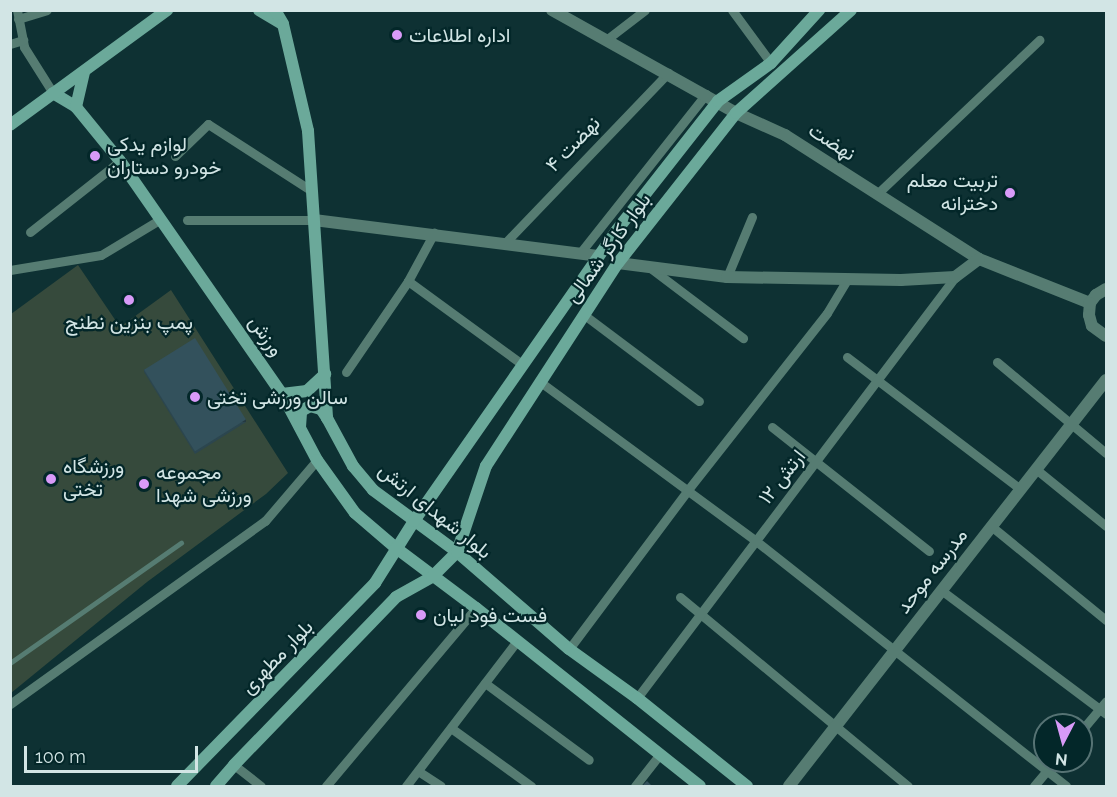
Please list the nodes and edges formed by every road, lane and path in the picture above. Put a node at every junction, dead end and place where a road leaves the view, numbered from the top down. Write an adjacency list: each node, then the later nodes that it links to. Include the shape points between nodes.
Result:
1 (47, 10): 10 (street)
2 (166, 10): 17 (main road)
3 (259, 10): 11 (main road)
4 (275, 10): 11 (main road, بلوار شهدای ارتش)
5 (552, 10): 13 (street, نهضت)
6 (645, 10): 13 (street)
7 (732, 10): 16 (street)
8 (819, 10): 16 (main road, بلوار کارگر شمالی)
9 (851, 10): 23 (main road, بلوار کارگر شمالی)
10 (18, 15): 12 (street)
11 (283, 24): 27 (main road, بلوار شهدای ارتش, via 308,131)
12 (22, 39): 15 (street); 19 (street)
13 (606, 40): 18 (street, نهضت)
14 (1039, 40): 28 (street)
15 (10, 44)
16 (771, 63): 21 (main road, بلوار کارگر شمالی)
17 (84, 72): 19 (main road); 22 (main road)
18 (668, 73): 20 (street, نهضت); 35 (street, نهضت ۴)
19 (53, 93): 22 (main road, ورزش); 24 (main road)
20 (706, 94): 21 (street, نهضت); 36 (street)
21 (718, 101): 23 (street, نهضت); 37 (main road, بلوار کارگر شمالی)
22 (76, 106): 26 (main road, ورزش)
23 (736, 113): 28 (street, نهضت, via 785,135); 39 (main road, بلوار کارگر شمالی)
24 (10, 125)
25 (175, 156): 27 (street, via 208,124)
26 (120, 161): 30 (main road, ورزش); 33 (street)
27 (312, 190): 31 (main road, بلوار شهدای ارتش)
28 (877, 194): 38 (street, نهضت)
29 (752, 217): 42 (street)
30 (161, 219): 41 (street, via 101,255); 59 (main road, ورزش)
31 (314, 219): 32 (street); 34 (street); 55 (main road, بلوار شهدای ارتش)
32 (186, 220)
33 (30, 232)
34 (434, 233): 35 (street); 45 (street)
35 (505, 243): 36 (street)
36 (580, 254): 37 (street)
37 (598, 256): 53 (main road, بلوار کارگر شمالی)
38 (979, 259): 43 (street); 47 (street, نهضت)
39 (618, 263): 40 (street); 48 (main road, بلوار کارگر شمالی)
40 (649, 267): 42 (street); 50 (street)
41 (10, 270)
42 (727, 277): 44 (street)
43 (955, 277): 44 (street); 56 (street, ارتش ۱۲)
44 (848, 278): 70 (street, via 827,313)
45 (408, 281): 53 (street); 54 (street)
46 (1107, 289): 47 (street)
47 (1090, 303): 49 (street, via 1092,326)
48 (583, 314): 58 (main road, بلوار کارگر شمالی); 60 (street)
49 (1107, 336)
50 (743, 338)
51 (846, 357): 56 (street)
52 (997, 362): 62 (street)
53 (523, 365): 71 (main road, بلوار کارگر شمالی)
54 (346, 372)
55 (325, 374): 59 (main road, via 307,391); 61 (main road, بلوار شهدای ارتش)
56 (877, 380): 67 (street, ارتش ۱۲); 69 (street)
57 (1107, 380): 62 (street, مدرسه موحد)
58 (539, 381): 70 (street); 78 (main road, بلوار کارگر شمالی, via 486,466)
59 (282, 394): 63 (main road, ورزش)
60 (699, 401)
61 (327, 418): 63 (main road, via 321,409 310,406 301,411); 71 (main road, بلوار شهدای ارتش, via 353,466 373,490)
62 (1072, 424): 65 (street); 68 (street, مدرسه موحد)
63 (300, 427): 66 (main road, ورزش)
64 (772, 427): 67 (street)
65 (1107, 453)
66 (317, 460): 76 (main road, ورزش, via 355,513); 92 (street, via 265,521)
67 (817, 463): 74 (street, ارتش ۱۲); 77 (street)
68 (1037, 471): 69 (street, مدرسه موحد); 73 (street)
69 (1020, 489): 72 (street, مدرسه موحد)
70 (687, 491): 74 (street); 86 (street)
71 (414, 521): 76 (main road, بلوار مطهری); 78 (main road, بلوار شهدای ارتش)
72 (991, 526): 80 (street, مدرسه موحد); 84 (street)
73 (1107, 526)
74 (756, 541): 83 (street, ارتش ۱۲); 87 (street)
75 (181, 543): 88 (lane)
76 (396, 548): 79 (main road, ورزش); 103 (main road, بلوار مطهری, via 375,583)
77 (929, 551)
78 (457, 552): 79 (main road); 86 (main road, بلوار شهدای ارتش)
79 (432, 577): 82 (main road); 99 (main road, via 396,597)
80 (942, 590): 87 (street, مدرسه موحد); 93 (street)
81 (680, 597): 83 (street)
82 (476, 608): 85 (main road); 106 (street)
83 (701, 612): 90 (street, ارتش ۱۲); 94 (street)
84 (1107, 620)
85 (516, 642): 89 (street); 96 (main road)
86 (569, 649): 90 (main road, بلوار شهدای ارتش)
87 (895, 649): 94 (street, مدرسه موحد); 98 (street)
88 (10, 663)
89 (485, 683): 95 (street); 97 (street)
90 (637, 698): 112 (main road, بلوار شهدای ارتش)
91 (1107, 701): 93 (street)
92 (10, 704)
93 (1103, 712)
94 (837, 726): 113 (street, مدرسه موحد); 114 (street)
95 (451, 728): 100 (street); 109 (street)
96 (660, 754): 110 (street); 111 (main road)
97 (589, 760)
98 (1033, 760)
99 (234, 765): 104 (main road); 105 (street)
100 (418, 771): 107 (street); 108 (street)
101 (1045, 773): 115 (street)
102 (1050, 773): 116 (street)
103 (177, 786)
104 (216, 786)
105 (261, 786)
106 (326, 786)
107 (406, 786)
108 (441, 786)
109 (531, 786)
110 (635, 786)
111 (700, 786)
112 (747, 786)
113 (789, 786)
114 (908, 786)
115 (1034, 786)
116 (1066, 786)

